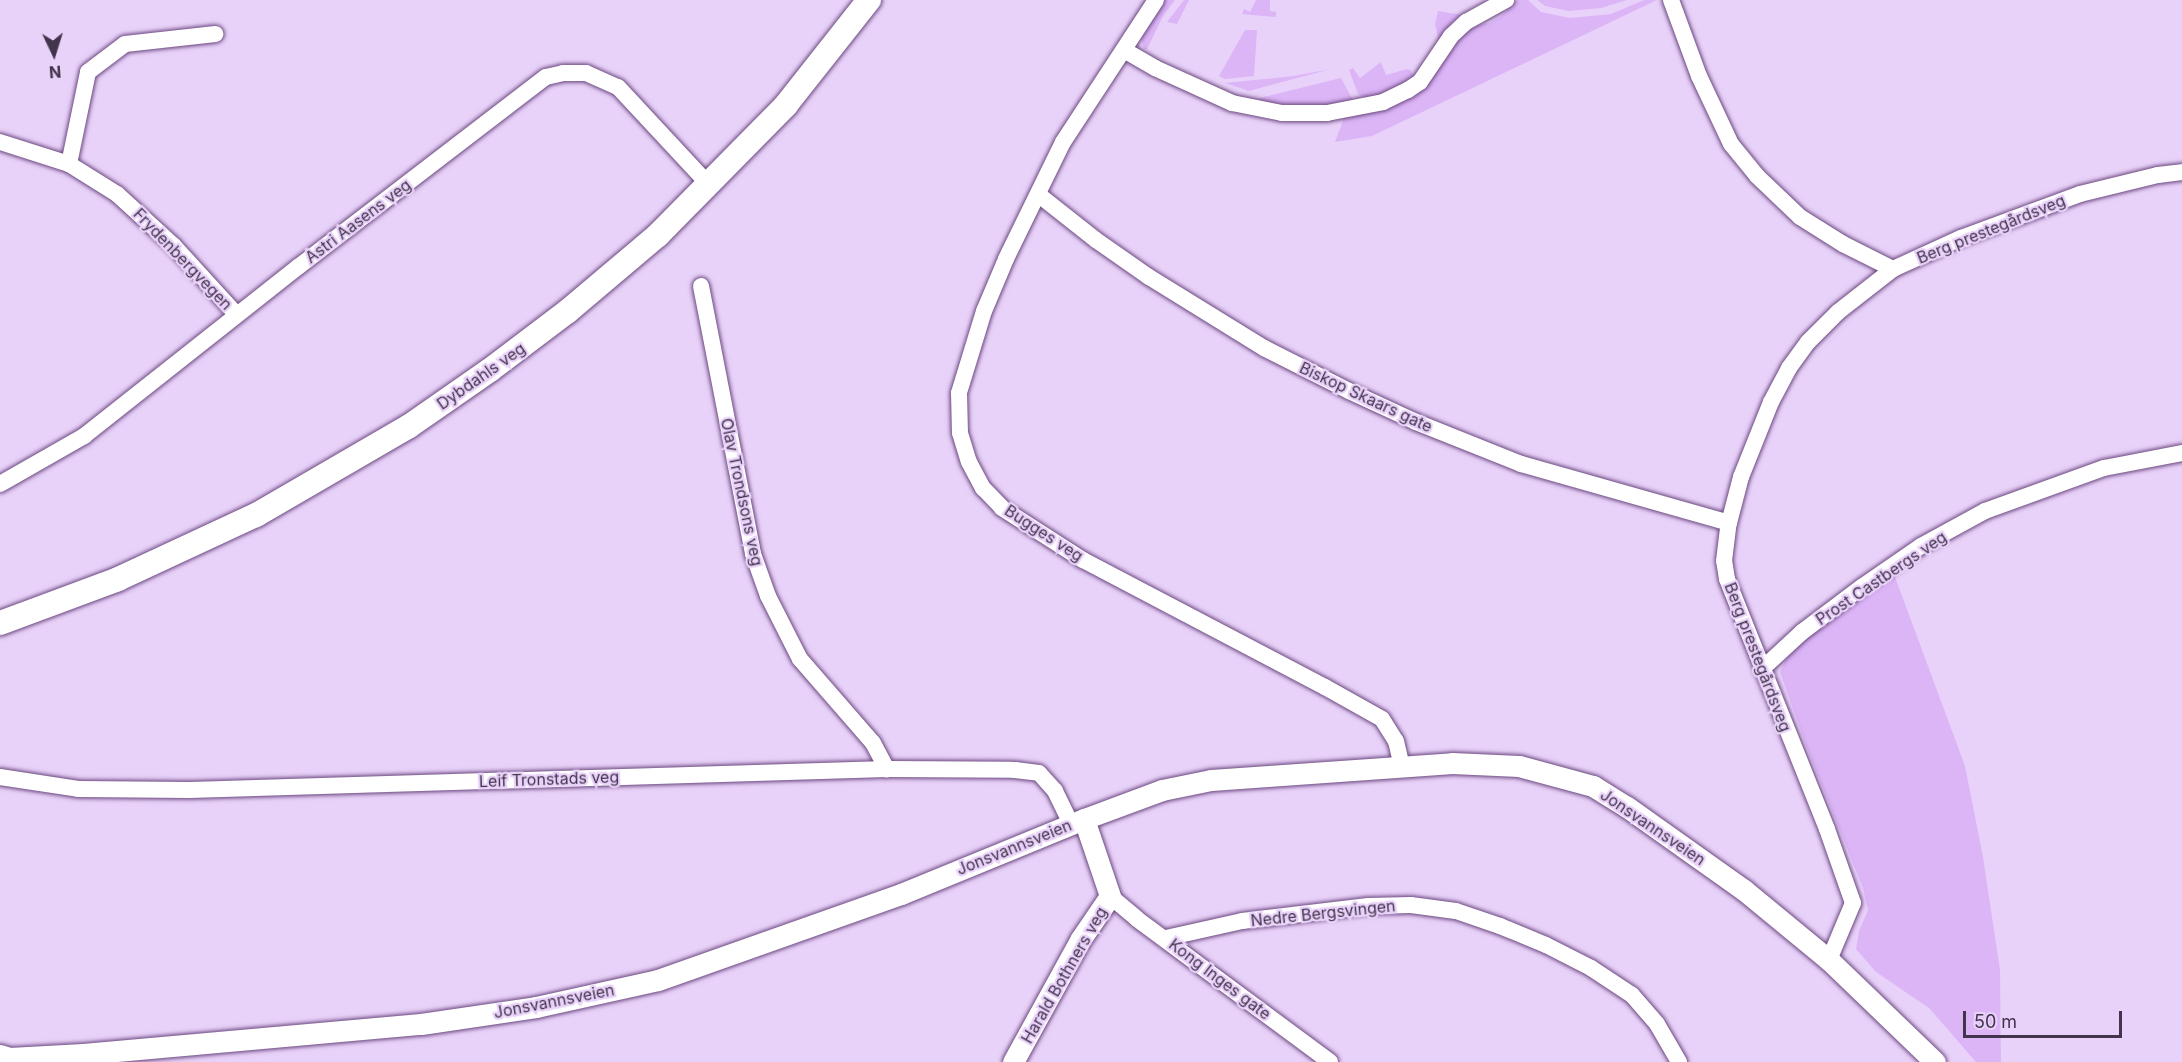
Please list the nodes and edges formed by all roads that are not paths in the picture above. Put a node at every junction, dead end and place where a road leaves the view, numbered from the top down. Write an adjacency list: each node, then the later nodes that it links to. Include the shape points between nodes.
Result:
1 (869, 0): 10 (main road, Dybdahls veg, via 786,105)
2 (1156, 0): 6 (street, Bugges veg)
3 (1506, 0): 6 (street, via 1466,22 1451,36 1420,81 1408,90 1383,102 1327,113 1282,113 1232,103)
4 (1671, 0): 12 (street, via 1699,76 1731,144 1757,176 1800,217)
5 (215, 34): 8 (street, via 125,44 88,72)
6 (1124, 50): 11 (street, Bugges veg, via 1063,142)
7 (0, 142): 8 (street, Frydenbergvegen)
8 (69, 164): 14 (street, Frydenbergvegen, via 117,194 147,219)
9 (2182, 172): 12 (street, Berg prestegårdsveg, via 2079,194 1961,238)
10 (709, 185): 14 (street, Astri Aasens veg, via 618,87 586,73 546,77); 18 (main road, Dybdahls veg, via 658,235 568,311 408,427 339,469 204,540 107,583)
11 (1039, 195): 17 (street, Biskop Skaars gate, via 1149,277 1264,348 1349,391 1521,464); 20 (street, Bugges veg, via 984,311 959,393 960,433 983,488 1002,508 1083,560 1382,719 1396,741)
12 (1893, 269): 17 (street, Berg prestegårdsveg, via 1838,312 1789,368 1756,436)
13 (701, 286): 21 (street, Olav Trondsons veg, via 753,554 768,596 800,659 873,743)
14 (237, 315): 16 (street, Astri Aasens veg, via 84,436)
15 (2182, 453): 19 (street, Prost Castbergs veg, via 2104,468 1985,511 1922,546 1863,586 1802,632)
16 (0, 484)
17 (1729, 523): 19 (street, Berg prestegårdsveg, via 1725,571)
18 (0, 623)
19 (1762, 669): 26 (street, Berg prestegårdsveg, via 1853,903)
20 (1402, 767): 23 (street, Jonsvannsveien, via 1211,780 1162,790); 26 (street, Jonsvannsveien, via 1452,763 1519,766 1593,786 1744,890)
21 (887, 769): 22 (street, Leif Tronstads veg, via 190,790 78,789); 23 (street, Leif Tronstads veg, via 1016,770 1039,774)
22 (0, 777)
23 (1077, 822): 24 (street, Harald Bothners veg); 27 (street, Jonsvannsveien, via 901,894 658,980 536,1007 421,1024)
24 (1110, 896): 25 (street, Kong Inges gate); 28 (street, Harald Bothners veg, via 1080,940)
25 (1166, 938): 29 (street, Kong Inges gate); 30 (street, Nedre Bergsvingen, via 1242,921 1368,906 1411,905 1456,911 1546,945 1632,995 1657,1024)
26 (1829, 960): 31 (street, Jonsvannsveien)
27 (4, 1058)
28 (1013, 1062)
29 (1330, 1062)
30 (1679, 1062)
31 (1935, 1062)

